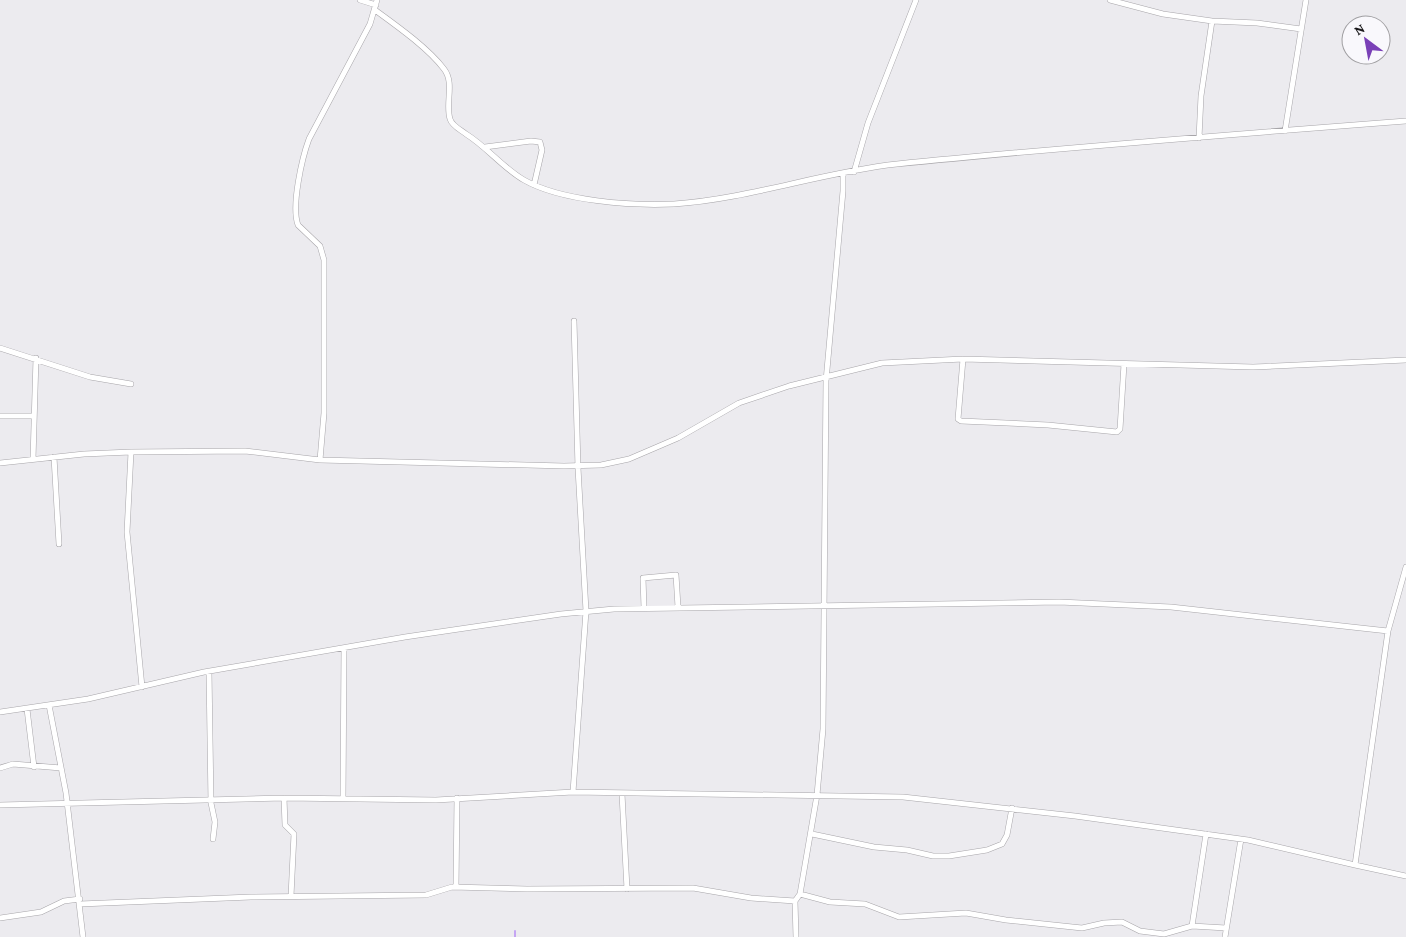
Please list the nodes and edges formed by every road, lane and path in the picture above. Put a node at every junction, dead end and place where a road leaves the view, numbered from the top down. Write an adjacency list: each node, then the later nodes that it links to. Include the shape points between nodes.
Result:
1 (360, 0): 5 (street)
2 (916, 0): 12 (street, via 868,123)
3 (1110, 0): 6 (street, via 1163,14)
4 (1306, 0): 7 (street)
5 (376, 5): 11 (street, via 445,71 449,81 450,121); 28 (street, via 370,24 309,139 297,202 296,220 320,246 324,260 324,412)
6 (1212, 21): 7 (street, via 1257,22); 10 (street)
7 (1301, 29): 9 (street)
8 (1406, 121): 9 (street)
9 (1285, 131): 10 (street)
10 (1199, 138): 12 (street, via 895,164)
11 (485, 147): 14 (street, via 516,175); 14 (street, via 540,142 542,150)
12 (854, 172): 13 (street)
13 (843, 174): 14 (street, via 673,204 578,198); 21 (street)
14 (534, 184)
15 (574, 321): 30 (street)
16 (0, 348): 17 (street)
17 (36, 358): 22 (street, via 90,376); 24 (street)
18 (963, 359): 20 (street); 20 (street, via 958,418 961,421 1116,432 1120,429); 21 (street, via 882,363)
19 (1406, 360): 20 (street, via 1253,367)
20 (1124, 364)
21 (827, 377): 30 (street, via 739,403 643,455 601,465); 33 (street)
22 (131, 384)
23 (0, 416): 24 (street)
24 (33, 416): 27 (street)
25 (131, 452): 26 (street); 28 (street, via 245,451); 40 (street, via 127,532)
26 (54, 457): 27 (street); 31 (street)
27 (33, 459): 29 (street)
28 (320, 460): 30 (street)
29 (0, 463)
30 (578, 466): 36 (street)
31 (59, 544)
32 (1406, 567): 37 (street)
33 (823, 605): 34 (street); 37 (street, via 1130,604); 49 (street, via 823,721)
34 (678, 607): 35 (street); 35 (street, via 676,575 644,578)
35 (644, 608): 36 (street)
36 (586, 611): 38 (street); 47 (street)
37 (1388, 631): 61 (street)
38 (344, 648): 39 (street); 52 (street)
39 (209, 672): 40 (street); 54 (street)
40 (142, 687): 41 (street)
41 (49, 705): 42 (street); 46 (street)
42 (27, 708): 43 (street); 44 (street)
43 (0, 712)
44 (34, 767): 45 (street, via 13,764); 46 (street)
45 (0, 768)
46 (61, 768): 53 (street)
47 (573, 792): 48 (street); 51 (street)
48 (622, 794): 49 (street); 64 (street)
49 (818, 795): 56 (street, via 903,796); 57 (street)
50 (284, 798): 52 (street); 54 (street); 66 (street, via 285,825 294,834)
51 (457, 798): 52 (street); 63 (street)
52 (343, 799)
53 (67, 802): 54 (street); 55 (street); 67 (street)
54 (211, 802): 60 (street, via 215,822)
55 (0, 805)
56 (1012, 808): 57 (street, via 1002,844 987,850 949,856 874,847); 58 (street)
57 (812, 834): 65 (street)
58 (1206, 834): 59 (street); 70 (street)
59 (1241, 839): 61 (street); 71 (street)
60 (213, 840)
61 (1355, 865): 62 (street)
62 (1406, 876)
63 (456, 887): 64 (street); 66 (street, via 426,895)
64 (627, 889): 68 (street, via 693,888 751,898)
65 (800, 894): 68 (street); 70 (street, via 830,902 865,904 903,918 966,912 1082,928 1122,922 1140,931 1164,934)
66 (291, 896): 67 (street)
67 (80, 901): 69 (street, via 64,901 41,912); 72 (street)
68 (795, 901): 73 (street)
69 (0, 918)
70 (1192, 926): 71 (street)
71 (1226, 928): 74 (street)
72 (83, 937)
73 (796, 937)
74 (1225, 937)

